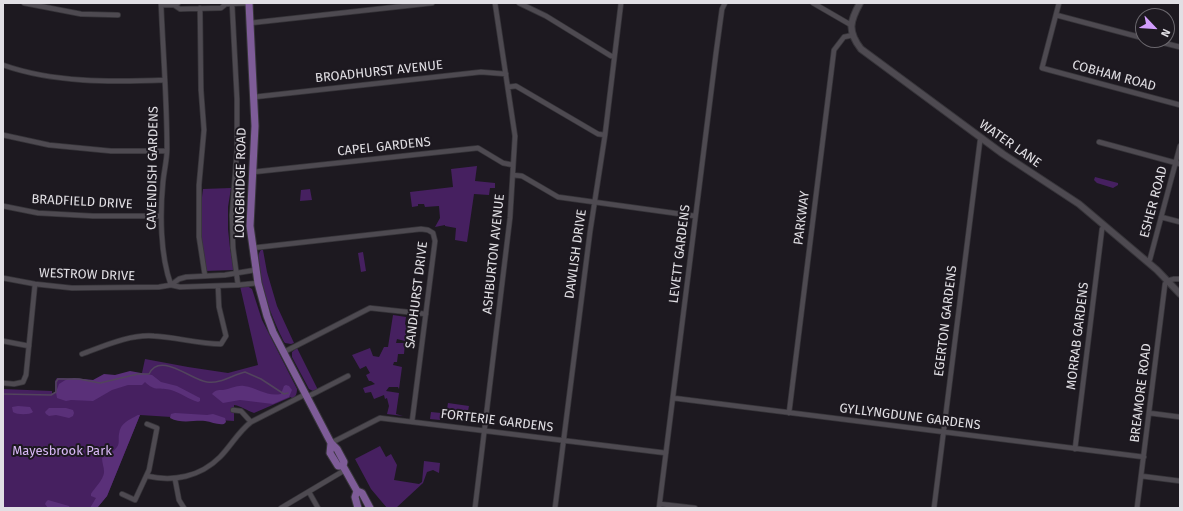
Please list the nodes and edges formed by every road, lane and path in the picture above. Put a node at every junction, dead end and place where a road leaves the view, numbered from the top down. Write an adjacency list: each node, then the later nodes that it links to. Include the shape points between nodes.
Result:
1 (24, 3): 16 (street, via 81,14)
2 (225, 3): 3 (street); 15 (street, via 221,8)
3 (232, 3): 4 (street); 49 (street, via 237,150 232,215)
4 (249, 3): 18 (main road, LONGBRIDGE ROAD)
5 (432, 3): 18 (street)
6 (495, 3): 24 (street, ASHBURTON AVENUE)
7 (519, 3): 22 (street)
8 (621, 3): 22 (street, DAWLISH DRIVE)
9 (725, 3): 42 (street, LEVETT GARDENS)
10 (813, 3): 19 (street)
11 (860, 3): 19 (street)
12 (1059, 3): 17 (street)
13 (161, 4): 14 (street); 25 (street, CAVENDISH GARDENS)
14 (176, 4): 15 (street, via 180,9)
15 (200, 8): 50 (street, via 204,130 198,185 199,238)
16 (118, 15)
17 (1056, 15): 21 (street); 28 (street, COBHAM ROAD, via 1042,68)
18 (250, 23): 27 (main road, LONGBRIDGE ROAD)
19 (851, 25): 20 (street, WATER LANE)
20 (853, 35): 31 (street, WATER LANE, via 861,49); 70 (street, PARKWAY, via 844,37 834,50)
21 (1135, 36)
22 (614, 56): 30 (street, DAWLISH DRIVE)
23 (3, 65): 25 (street, via 59,78)
24 (506, 74): 26 (street, ASHBURTON AVENUE); 27 (street, BROADHURST AVENUE, via 481,72)
25 (165, 80): 34 (street, CAVENDISH GARDENS)
26 (508, 87): 30 (street, via 516,86 598,134); 36 (street, ASHBURTON AVENUE, via 515,136)
27 (254, 97): 37 (main road, LONGBRIDGE ROAD)
28 (1180, 105)
29 (3, 135): 34 (street, via 48,145 111,151)
30 (605, 135): 39 (street, DAWLISH DRIVE)
31 (982, 138): 45 (street, WATER LANE, via 1079,204); 77 (street, EGERTON GARDENS)
32 (1099, 142): 35 (street)
33 (1180, 146): 35 (street, ESHER ROAD)
34 (167, 151): 41 (street, CAVENDISH GARDENS)
35 (1178, 163): 43 (street, ESHER ROAD)
36 (513, 165): 37 (street, CAPEL GARDENS, via 503,163 478,148); 38 (street, ASHBURTON AVENUE)
37 (253, 172): 46 (main road, LONGBRIDGE ROAD, via 250,226)
38 (512, 175): 39 (street, via 522,176 558,197); 76 (street, ASHBURTON AVENUE, via 510,218)
39 (595, 203): 42 (street); 78 (street, DAWLISH DRIVE)
40 (3, 206): 41 (street, BRADFIELD DRIVE, via 38,213)
41 (161, 216): 56 (street, CAVENDISH GARDENS, via 166,264)
42 (695, 216): 68 (street, LEVETT GARDENS)
43 (1161, 217): 44 (street); 47 (street, ESHER ROAD)
44 (1180, 222)
45 (1105, 226): 47 (street, WATER LANE); 80 (street, MORRAB GARDENS, via 1102,229)
46 (252, 248): 48 (main road, LONGBRIDGE ROAD); 60 (street, SANDHURST DRIVE, via 428,230 433,234 435,241)
47 (1148, 262): 53 (street, WATER LANE)
48 (255, 270): 49 (street, WESTROW DRIVE); 54 (main road, LONGBRIDGE ROAD)
49 (237, 273): 50 (street, WESTROW DRIVE); 57 (street)
50 (205, 276): 56 (street, WESTROW DRIVE, via 179,279)
51 (3, 278): 55 (street, WESTROW DRIVE)
52 (1180, 279): 53 (street)
53 (1167, 281): 59 (street, WATER LANE); 71 (street, BREAMORE ROAD)
54 (258, 283): 57 (street, WESTROW DRIVE); 63 (main road, LONGBRIDGE ROAD, via 266,316)
55 (35, 284): 56 (street, WESTROW DRIVE, via 72,288 129,288); 62 (street)
56 (171, 284): 58 (street, WESTROW DRIVE, via 180,287)
57 (238, 285): 58 (street, WESTROW DRIVE)
58 (218, 286): 64 (street, via 219,307 226,336 221,344 153,335 122,340)
59 (1180, 294)
60 (426, 314): 63 (street, via 370,308); 74 (street, SANDHURST DRIVE)
61 (3, 341): 62 (street)
62 (29, 346): 66 (street, via 23,382)
63 (284, 352): 67 (main road, LONGBRIDGE ROAD)
64 (82, 354)
65 (348, 376): 67 (street)
66 (3, 383)
67 (307, 396): 73 (street); 79 (main road, LONGBRIDGE ROAD)
68 (673, 398): 70 (street, GYLLYNGDUNE GARDENS); 81 (street, LEVETT GARDENS)
69 (234, 410): 73 (street, via 240,411)
70 (789, 413): 77 (street, GYLLYNGDUNE GARDENS)
71 (1149, 413): 72 (street); 82 (street, BREAMORE ROAD)
72 (1180, 417)
73 (251, 422): 86 (street, via 220,458 207,468)
74 (412, 422): 76 (street, FORTERIE GARDENS); 79 (street, FORTERIE GARDENS, via 378,418)
75 (147, 424): 84 (street, via 157,428)
76 (484, 431): 78 (street, FORTERIE GARDENS); 97 (street, ASHBURTON AVENUE)
77 (943, 433): 80 (street, GYLLYNGDUNE GARDENS); 100 (street, EGERTON GARDENS)
78 (563, 441): 81 (street, FORTERIE GARDENS); 98 (street, DAWLISH DRIVE)
79 (331, 443): 83 (main road, LONGBRIDGE ROAD, via 344,462)
80 (1075, 449): 82 (street, GYLLYNGDUNE GARDENS)
81 (666, 453): 91 (street, LEVETT GARDENS)
82 (1144, 457): 85 (street, BREAMORE ROAD)
83 (344, 468): 88 (main road, LONGBRIDGE ROAD); 89 (street)
84 (147, 476): 86 (street); 90 (street, via 135,500)
85 (1141, 476): 87 (street); 101 (street, BREAMORE ROAD)
86 (175, 479): 92 (street, via 179,500)
87 (1180, 481)
88 (357, 491): 95 (main road, LONGBRIDGE ROAD, via 355,497); 96 (main road, LONGBRIDGE ROAD, via 362,493)
89 (309, 492): 93 (street); 94 (street)
90 (122, 494)
91 (660, 506): 99 (street)
92 (184, 508)
93 (281, 508)
94 (318, 508)
95 (358, 508)
96 (370, 508)
97 (475, 508)
98 (555, 508)
99 (695, 508)
100 (934, 508)
101 (1138, 508)

